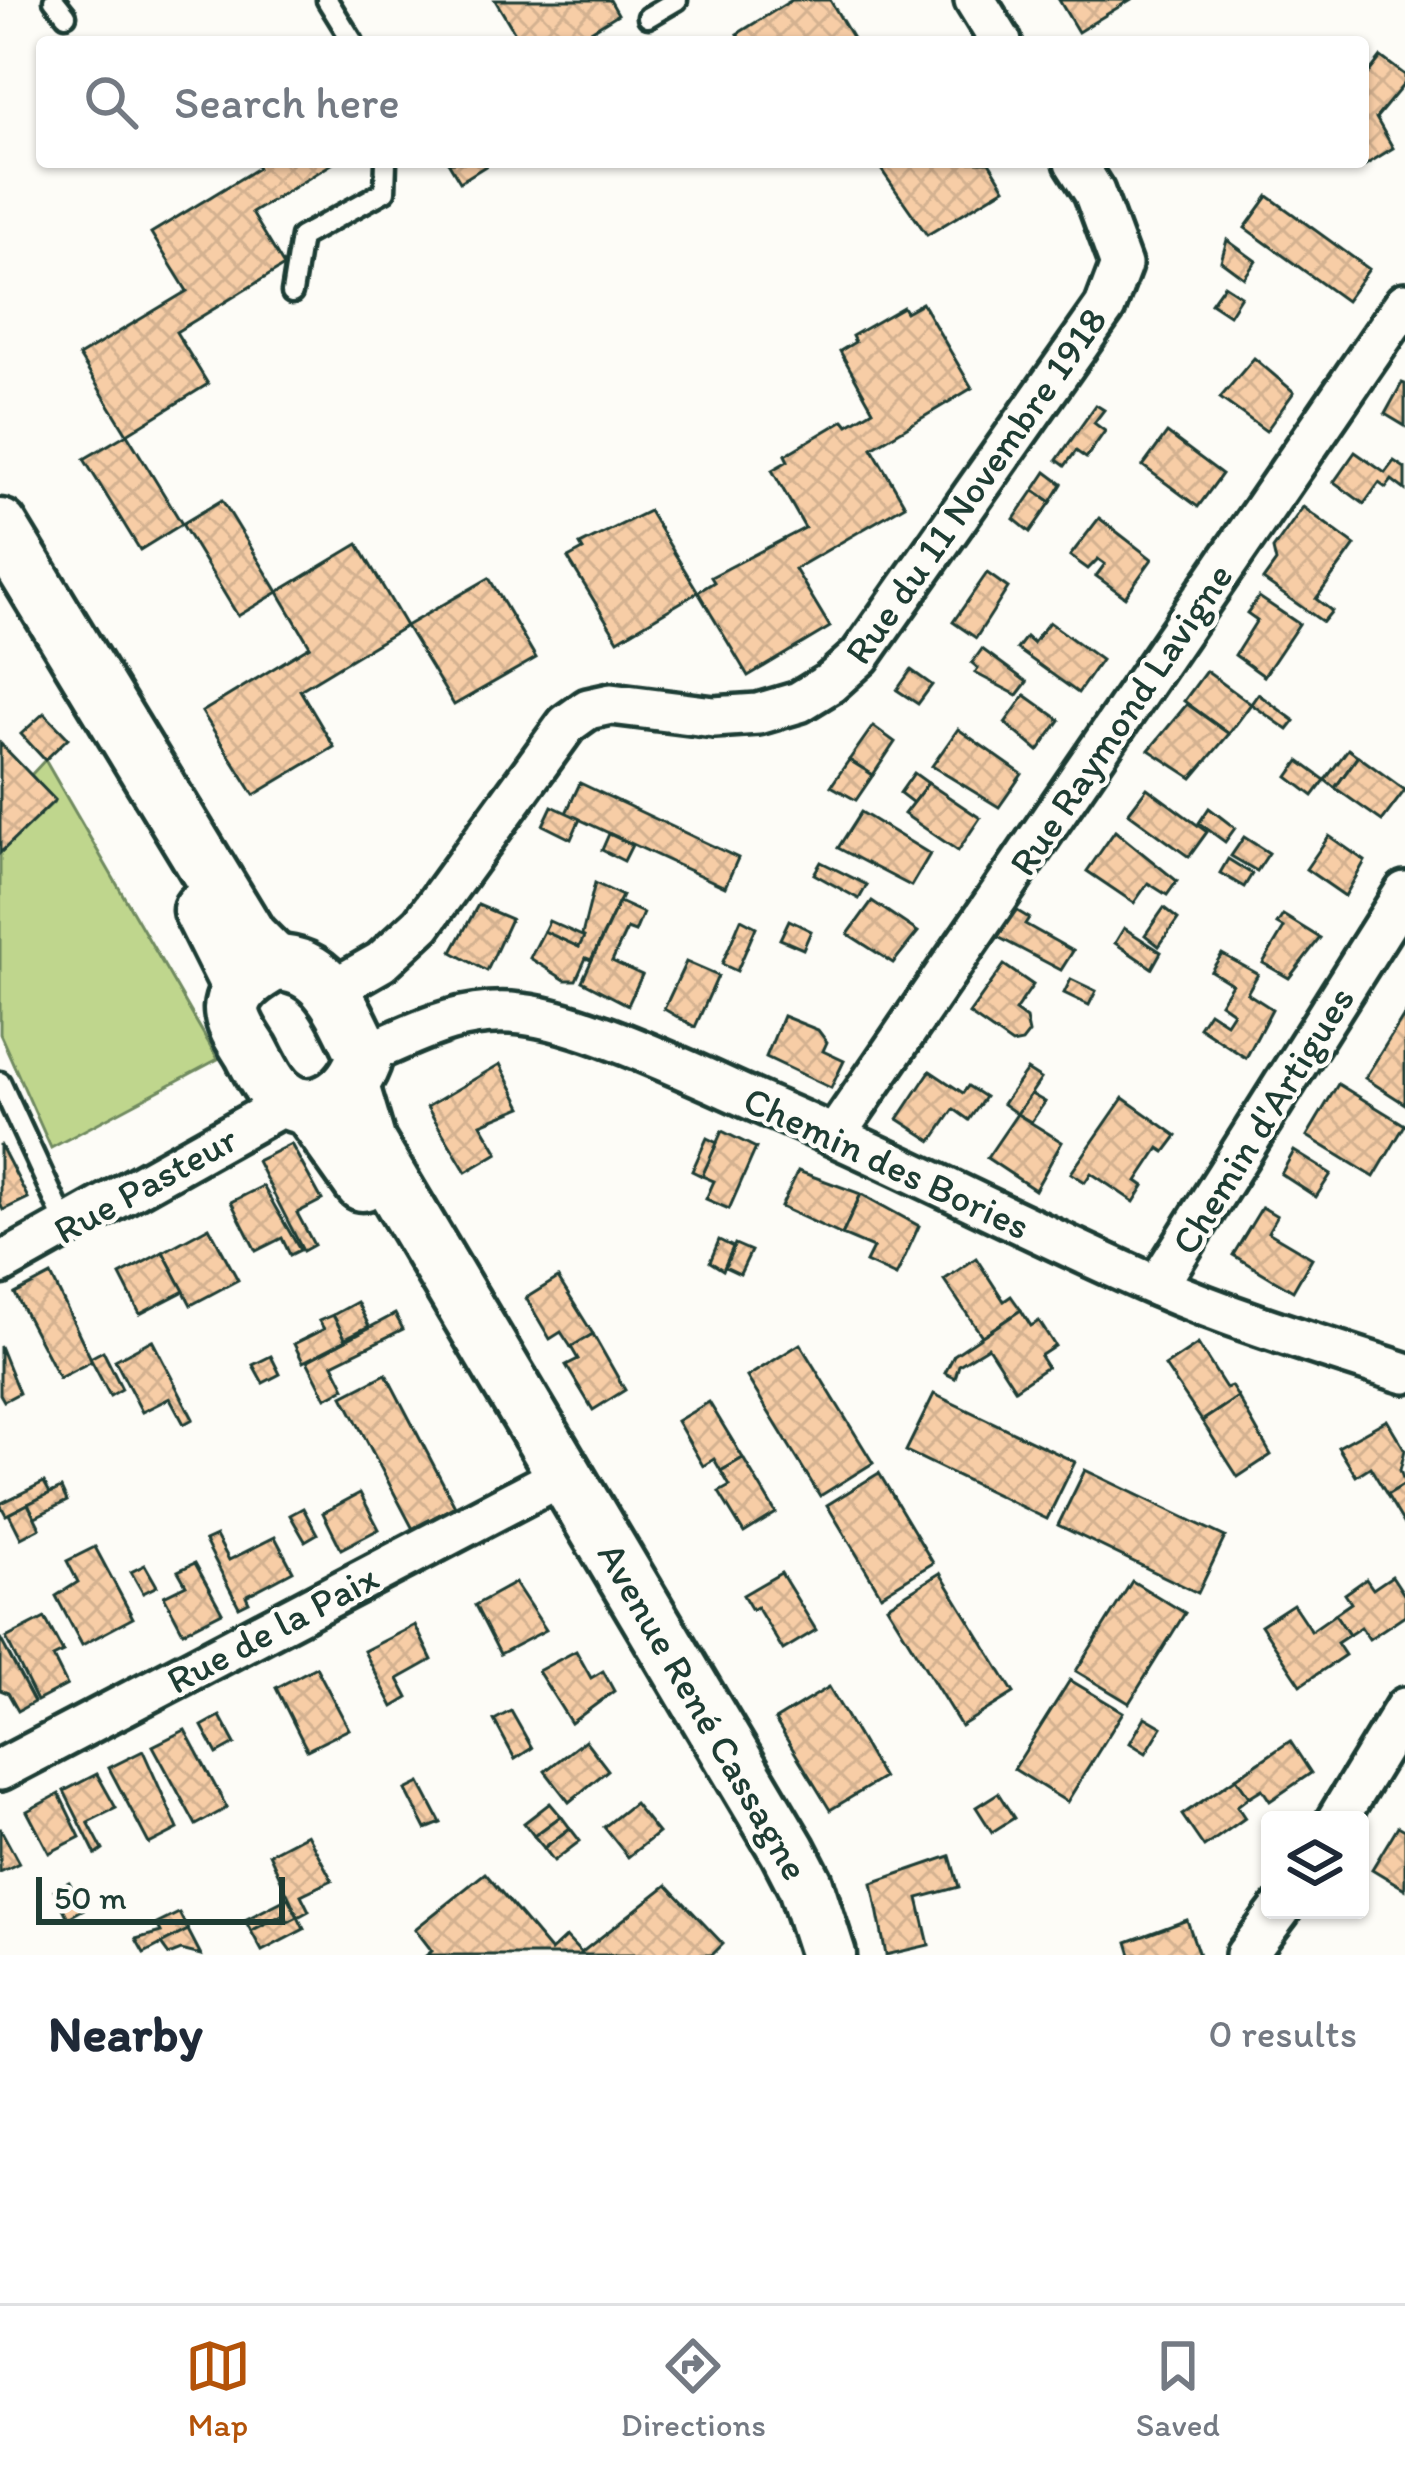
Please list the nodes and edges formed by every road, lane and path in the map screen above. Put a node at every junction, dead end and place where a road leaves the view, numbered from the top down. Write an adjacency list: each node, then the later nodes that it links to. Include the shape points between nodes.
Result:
1 (327, 0): 5 (lane)
2 (677, 0): 4 (lane)
3 (975, 0): 6 (street)
4 (648, 17)
5 (349, 36)
6 (997, 36)
7 (386, 168): 9 (lane, via 385,191 301,237)
8 (1079, 168): 15 (street, Rue du 11 Novembre 1918, via 1121,266 1105,307 860,656 799,702 758,715 588,709 567,724 422,924)
9 (292, 292)
10 (1405, 304): 18 (street, Rue Raymond Lavigne)
11 (0, 527): 14 (main road, via 250,939)
12 (0, 570): 14 (main road, via 214,932)
13 (1405, 892): 21 (street, Chemin d'Artigues)
14 (257, 976): 15 (main road, via 296,963); 17 (main road, via 232,1010 274,1089)
15 (332, 991): 17 (main road)
16 (0, 1082): 19 (lane)
17 (329, 1088): 18 (street, Chemin des Bories, via 435,1022 524,1014); 19 (street, Rue Pasteur); 23 (main road, Avenue René Cassagne, via 338,1143)
18 (836, 1135): 21 (street, Chemin des Bories)
19 (68, 1228): 20 (street, Rue Pasteur)
20 (0, 1264)
21 (1157, 1286): 22 (street, Chemin des Bories)
22 (1405, 1372)
23 (555, 1479): 25 (street, Rue de la Paix); 28 (main road, Avenue René Cassagne, via 728,1791); 29 (main road, Avenue René Cassagne, via 788,1851)
24 (1405, 1708): 26 (street)
25 (0, 1770)
26 (1342, 1811)
27 (1273, 1919): 30 (street)
28 (804, 1955)
29 (828, 1955)
30 (1246, 1955)

